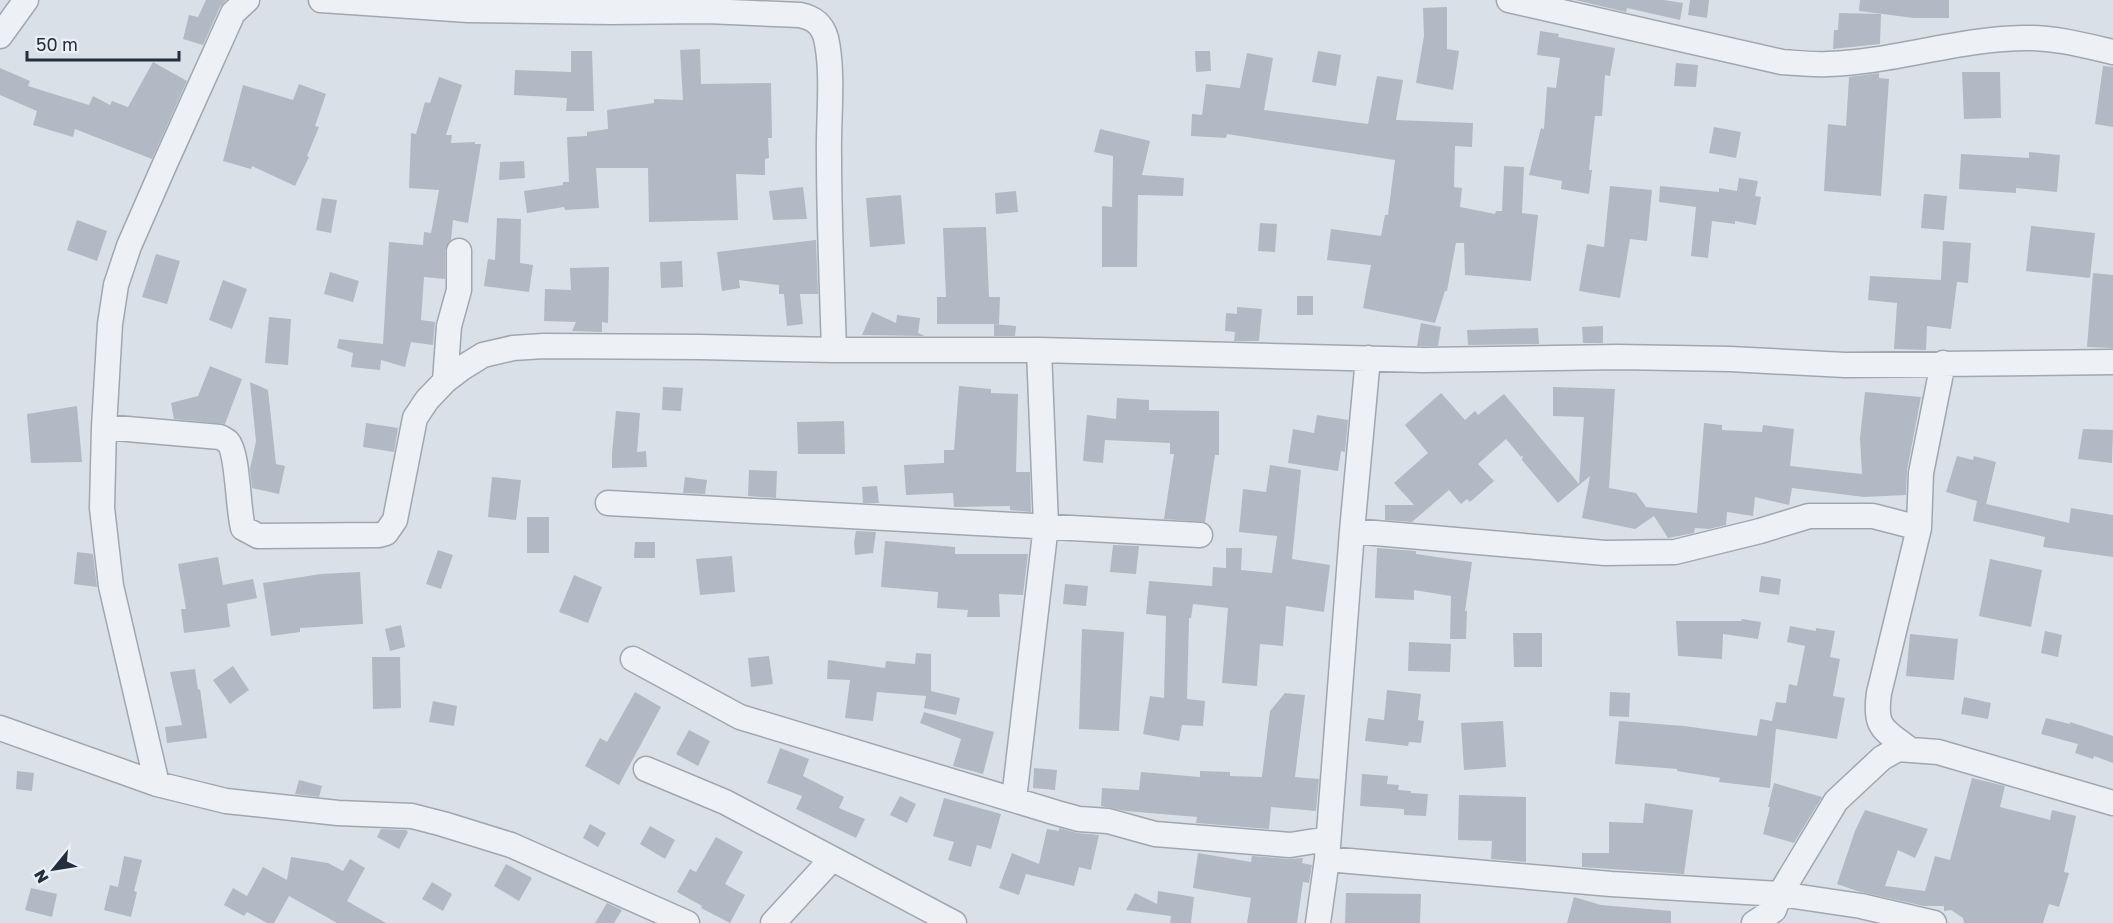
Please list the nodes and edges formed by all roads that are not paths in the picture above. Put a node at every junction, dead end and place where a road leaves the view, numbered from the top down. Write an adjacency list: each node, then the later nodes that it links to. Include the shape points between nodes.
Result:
1 (26, 0): 5 (street)
2 (247, 0): 14 (street, via 233,14 129,246 116,285)
3 (321, 0): 8 (street, via 468,10 707,10 812,18 821,26 829,68)
4 (1509, 0): 6 (street, via 1782,62 1858,62 1996,39 2025,38 2064,41)
5 (0, 36)
6 (2113, 52)
7 (459, 251): 13 (street, via 459,290 449,326)
8 (834, 350): 9 (street); 13 (street, via 513,348 483,355)
9 (1039, 350): 10 (street); 16 (street)
10 (1368, 358): 12 (street, via 1618,357 1845,365); 18 (street)
11 (2113, 362): 12 (street)
12 (1943, 363): 17 (street, via 1922,473)
13 (446, 381): 14 (street, via 415,417 395,520 379,536 258,536 243,528 234,453 229,443 220,437)
14 (104, 427): 24 (street, via 102,508 111,586)
15 (608, 503): 16 (street)
16 (1046, 525): 19 (street); 25 (street)
17 (1919, 528): 18 (street, via 1873,516 1809,516 1675,552 1605,553); 22 (street, via 1876,711 1879,723)
18 (1352, 531): 27 (street)
19 (1200, 535)
20 (633, 659): 25 (street, via 740,717)
21 (0, 728): 24 (street)
22 (1909, 749): 26 (street, via 1938,752); 29 (street, via 1892,751 1836,801)
23 (646, 769): 28 (street, via 725,802)
24 (157, 784): 30 (street, via 226,801 412,816 511,845)
25 (1014, 799): 27 (street, via 1079,819 1108,821 1155,834)
26 (2113, 802)
27 (1328, 849): 29 (street, via 1611,884); 33 (street)
28 (832, 858): 31 (street); 32 (street)
29 (1780, 894): 34 (street, via 1774,910); 35 (street, via 1861,906)
30 (687, 923)
31 (773, 923)
32 (954, 923)
33 (1318, 923)
34 (1754, 923)
35 (1934, 923)

